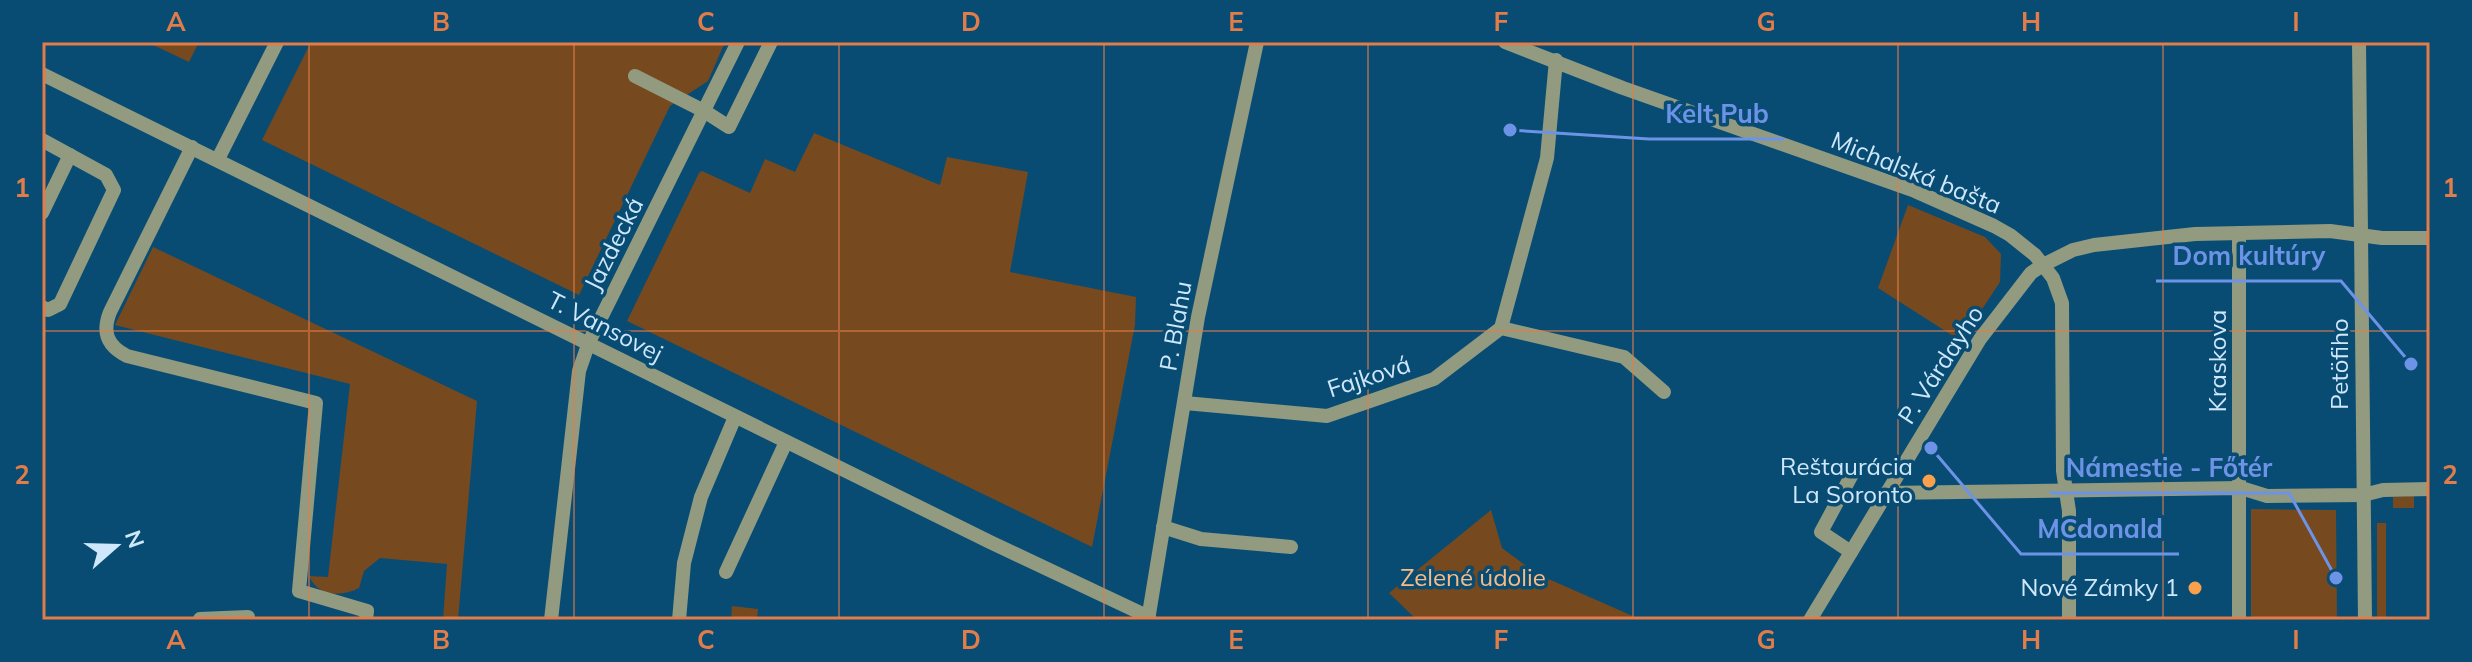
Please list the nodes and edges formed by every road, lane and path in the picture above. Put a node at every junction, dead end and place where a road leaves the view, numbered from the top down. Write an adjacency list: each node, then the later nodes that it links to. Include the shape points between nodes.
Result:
1 (277, 42): 15 (street)
2 (738, 42): 11 (street, Jazdecká)
3 (771, 42): 11 (street, via 729,127)
4 (1257, 42): 25 (street, P. Blahu, via 1198,317)
5 (1505, 42): 7 (street, Michalská bašta)
6 (2359, 42): 18 (street, Petöfiho)
7 (1530, 47): 8 (street, Michalská bašta)
8 (1556, 60): 20 (street, Michalská bašta, via 1915,191 2010,235); 22 (street, via 1547,158)
9 (635, 76): 11 (street)
10 (44, 80): 13 (street, T. Vansovej)
11 (704, 111): 23 (street, Jazdecká)
12 (42, 140): 14 (street)
13 (192, 147): 15 (street, T. Vansovej); 41 (street, via 110,312 106,336 127,356 316,403 299,591 367,611)
14 (70, 155): 16 (street); 21 (street, via 106,175 114,190 60,304)
15 (218, 159): 23 (street, T. Vansovej)
16 (42, 213)
17 (2239, 233): 18 (street); 20 (street, via 2094,245); 29 (street, Kraskova)
18 (2361, 235): 19 (street); 33 (street, Petöfiho)
19 (2430, 238)
20 (2043, 265): 31 (street, via 2062,303); 32 (street, P. Várdayho, via 1980,339)
21 (42, 307)
22 (1501, 328): 24 (street, via 1624,357); 25 (street, Fajková, via 1434,379 1327,416)
23 (589, 342): 26 (street, T. Vansovej); 42 (street, Jazdecká, via 579,371)
24 (1664, 392)
25 (1185, 403): 34 (street, P. Blahu)
26 (735, 417): 27 (street, T. Vansovej); 43 (street, via 701,497 684,563)
27 (786, 442): 37 (street); 38 (street, T. Vansovej)
28 (1856, 467): 36 (street, via 1821,532)
29 (2241, 488): 31 (street); 33 (street, via 2267,496); 46 (street, Kraskova)
30 (2430, 489): 33 (street)
31 (2065, 490): 32 (street); 45 (street)
32 (1886, 493): 36 (street, P. Várdayho)
33 (2363, 495): 47 (street, Petöfiho)
34 (1163, 527): 35 (street, via 1201,539); 38 (street, P. Blahu)
35 (1291, 547)
36 (1851, 552): 44 (street, P. Várdayho)
37 (726, 572)
38 (1148, 618)
39 (200, 619): 40 (street)
40 (248, 620)
41 (366, 620)
42 (551, 620)
43 (679, 620)
44 (1810, 620)
45 (2069, 620)
46 (2239, 620)
47 (2365, 620)

